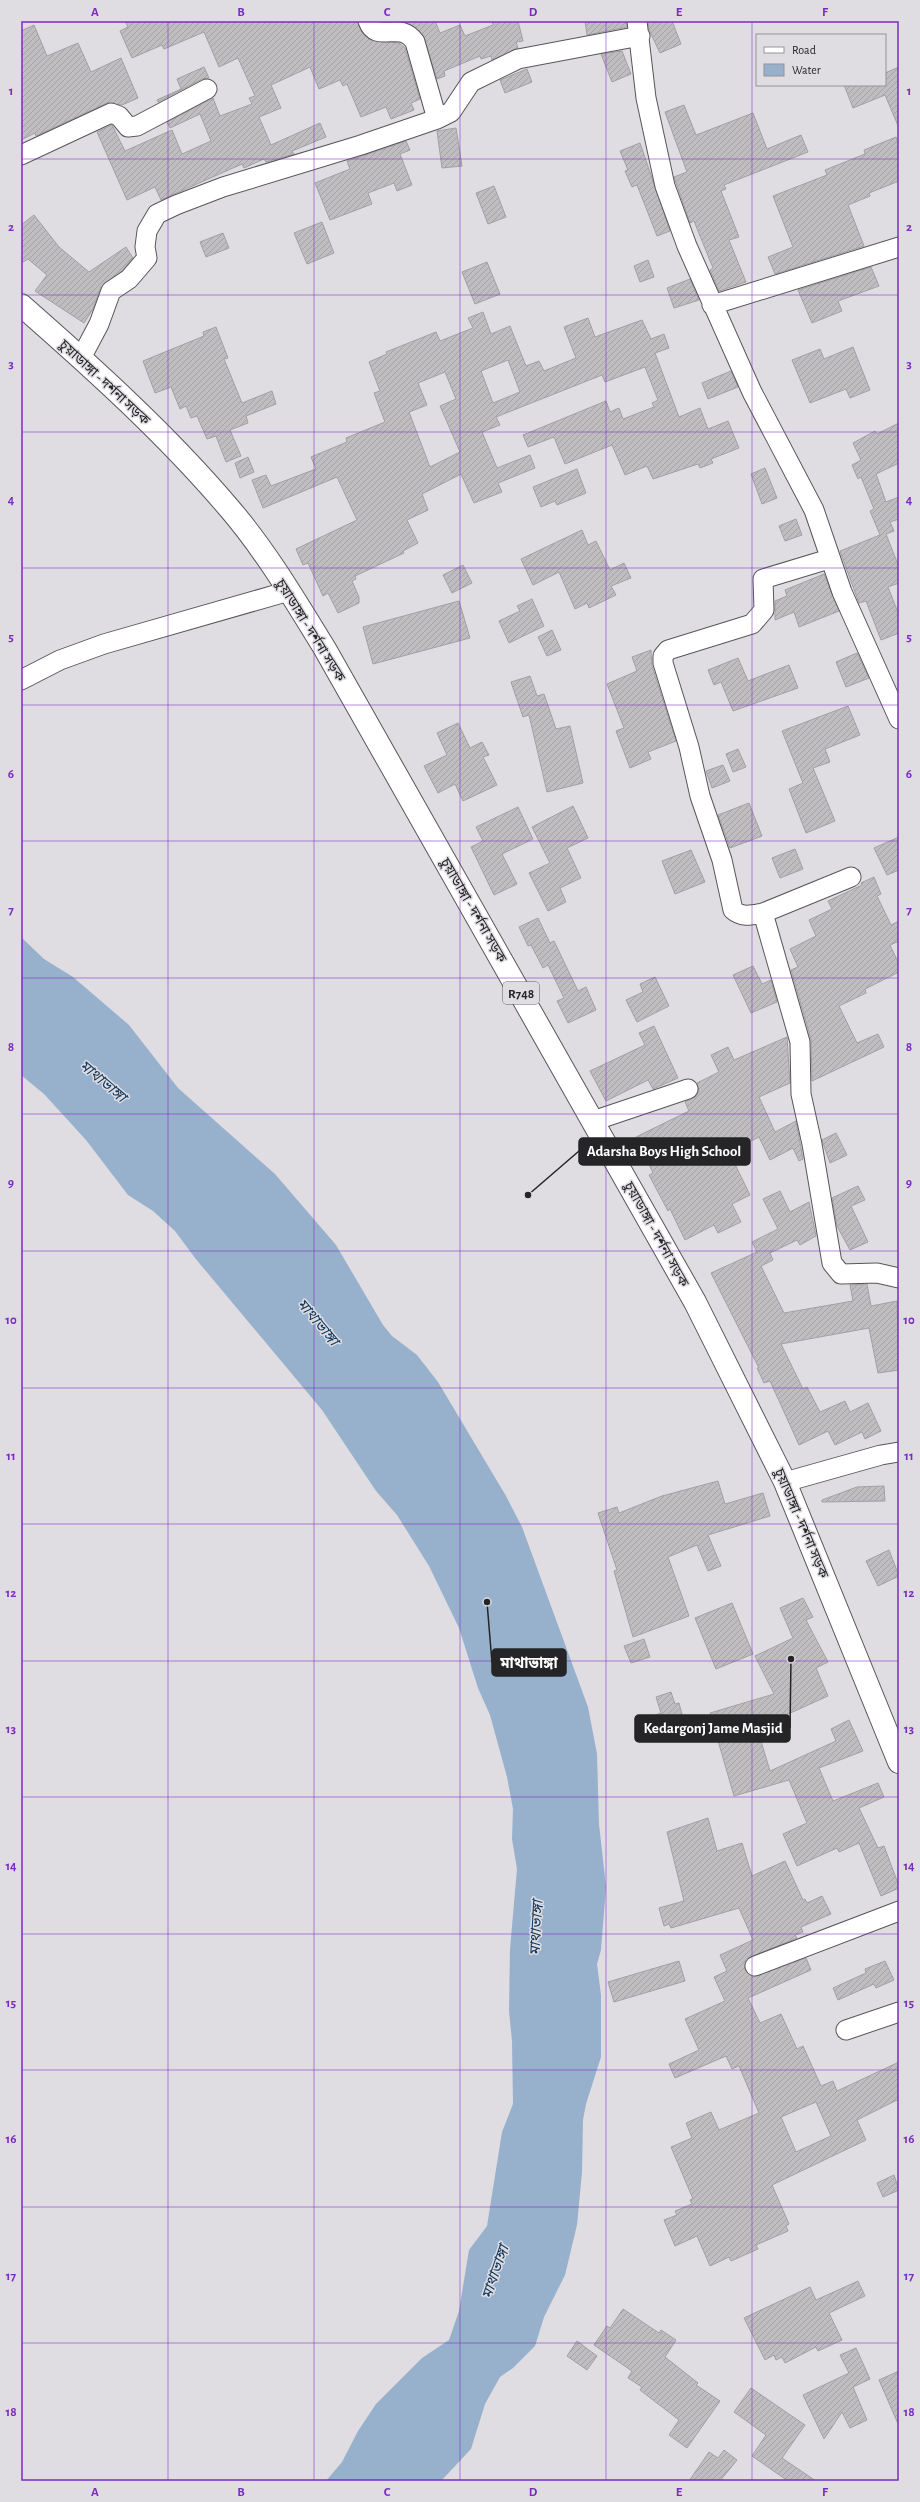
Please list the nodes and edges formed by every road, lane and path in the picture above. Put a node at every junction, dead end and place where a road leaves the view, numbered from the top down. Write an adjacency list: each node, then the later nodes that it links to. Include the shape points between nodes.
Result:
1 (368, 21): 4 (street, via 373,30 378,32 403,31 411,36 415,42)
2 (639, 28): 4 (street, via 518,59 471,82 451,112); 8 (street, via 646,98 665,186 686,246)
3 (207, 90): 5 (street, via 136,126 128,127 119,116 111,113)
4 (437, 119): 9 (street, via 223,187 157,214 147,231 147,258 129,279 111,291 99,324)
5 (21, 155)
6 (899, 247): 8 (street)
7 (21, 305): 9 (main road, চুয়াডাঙ্গা - দর্শনা সড়ক / R748)
8 (712, 305): 10 (street, via 752,392 814,510)
9 (81, 358): 11 (main road, চুয়াডাঙ্গা - দর্শনা সড়ক / R748, via 160,434 230,509)
10 (829, 559): 13 (street); 15 (street, via 763,579 764,610 752,624 668,650 663,656 700,796 722,860 733,910 739,915 746,916)
11 (289, 591): 12 (street, via 104,644 60,660); 17 (main road, চুয়াডাঙ্গা - দর্শনা সড়ক / R748, via 325,649)
12 (21, 680)
13 (899, 719)
14 (851, 877): 15 (street)
15 (763, 913): 18 (street, via 800,1042 801,1094 832,1263 841,1274 877,1273)
16 (688, 1089): 17 (street)
17 (593, 1121): 20 (main road, চুয়াডাঙ্গা - দর্শনা সড়ক / R748, via 695,1302)
18 (899, 1278)
19 (899, 1452): 20 (street)
20 (785, 1482): 21 (main road, চুয়াডাঙ্গা - দর্শনা সড়ক / R748)
21 (899, 1762)
22 (899, 1911): 23 (street)
23 (755, 1966)
24 (899, 2012): 25 (street)
25 (846, 2030)

